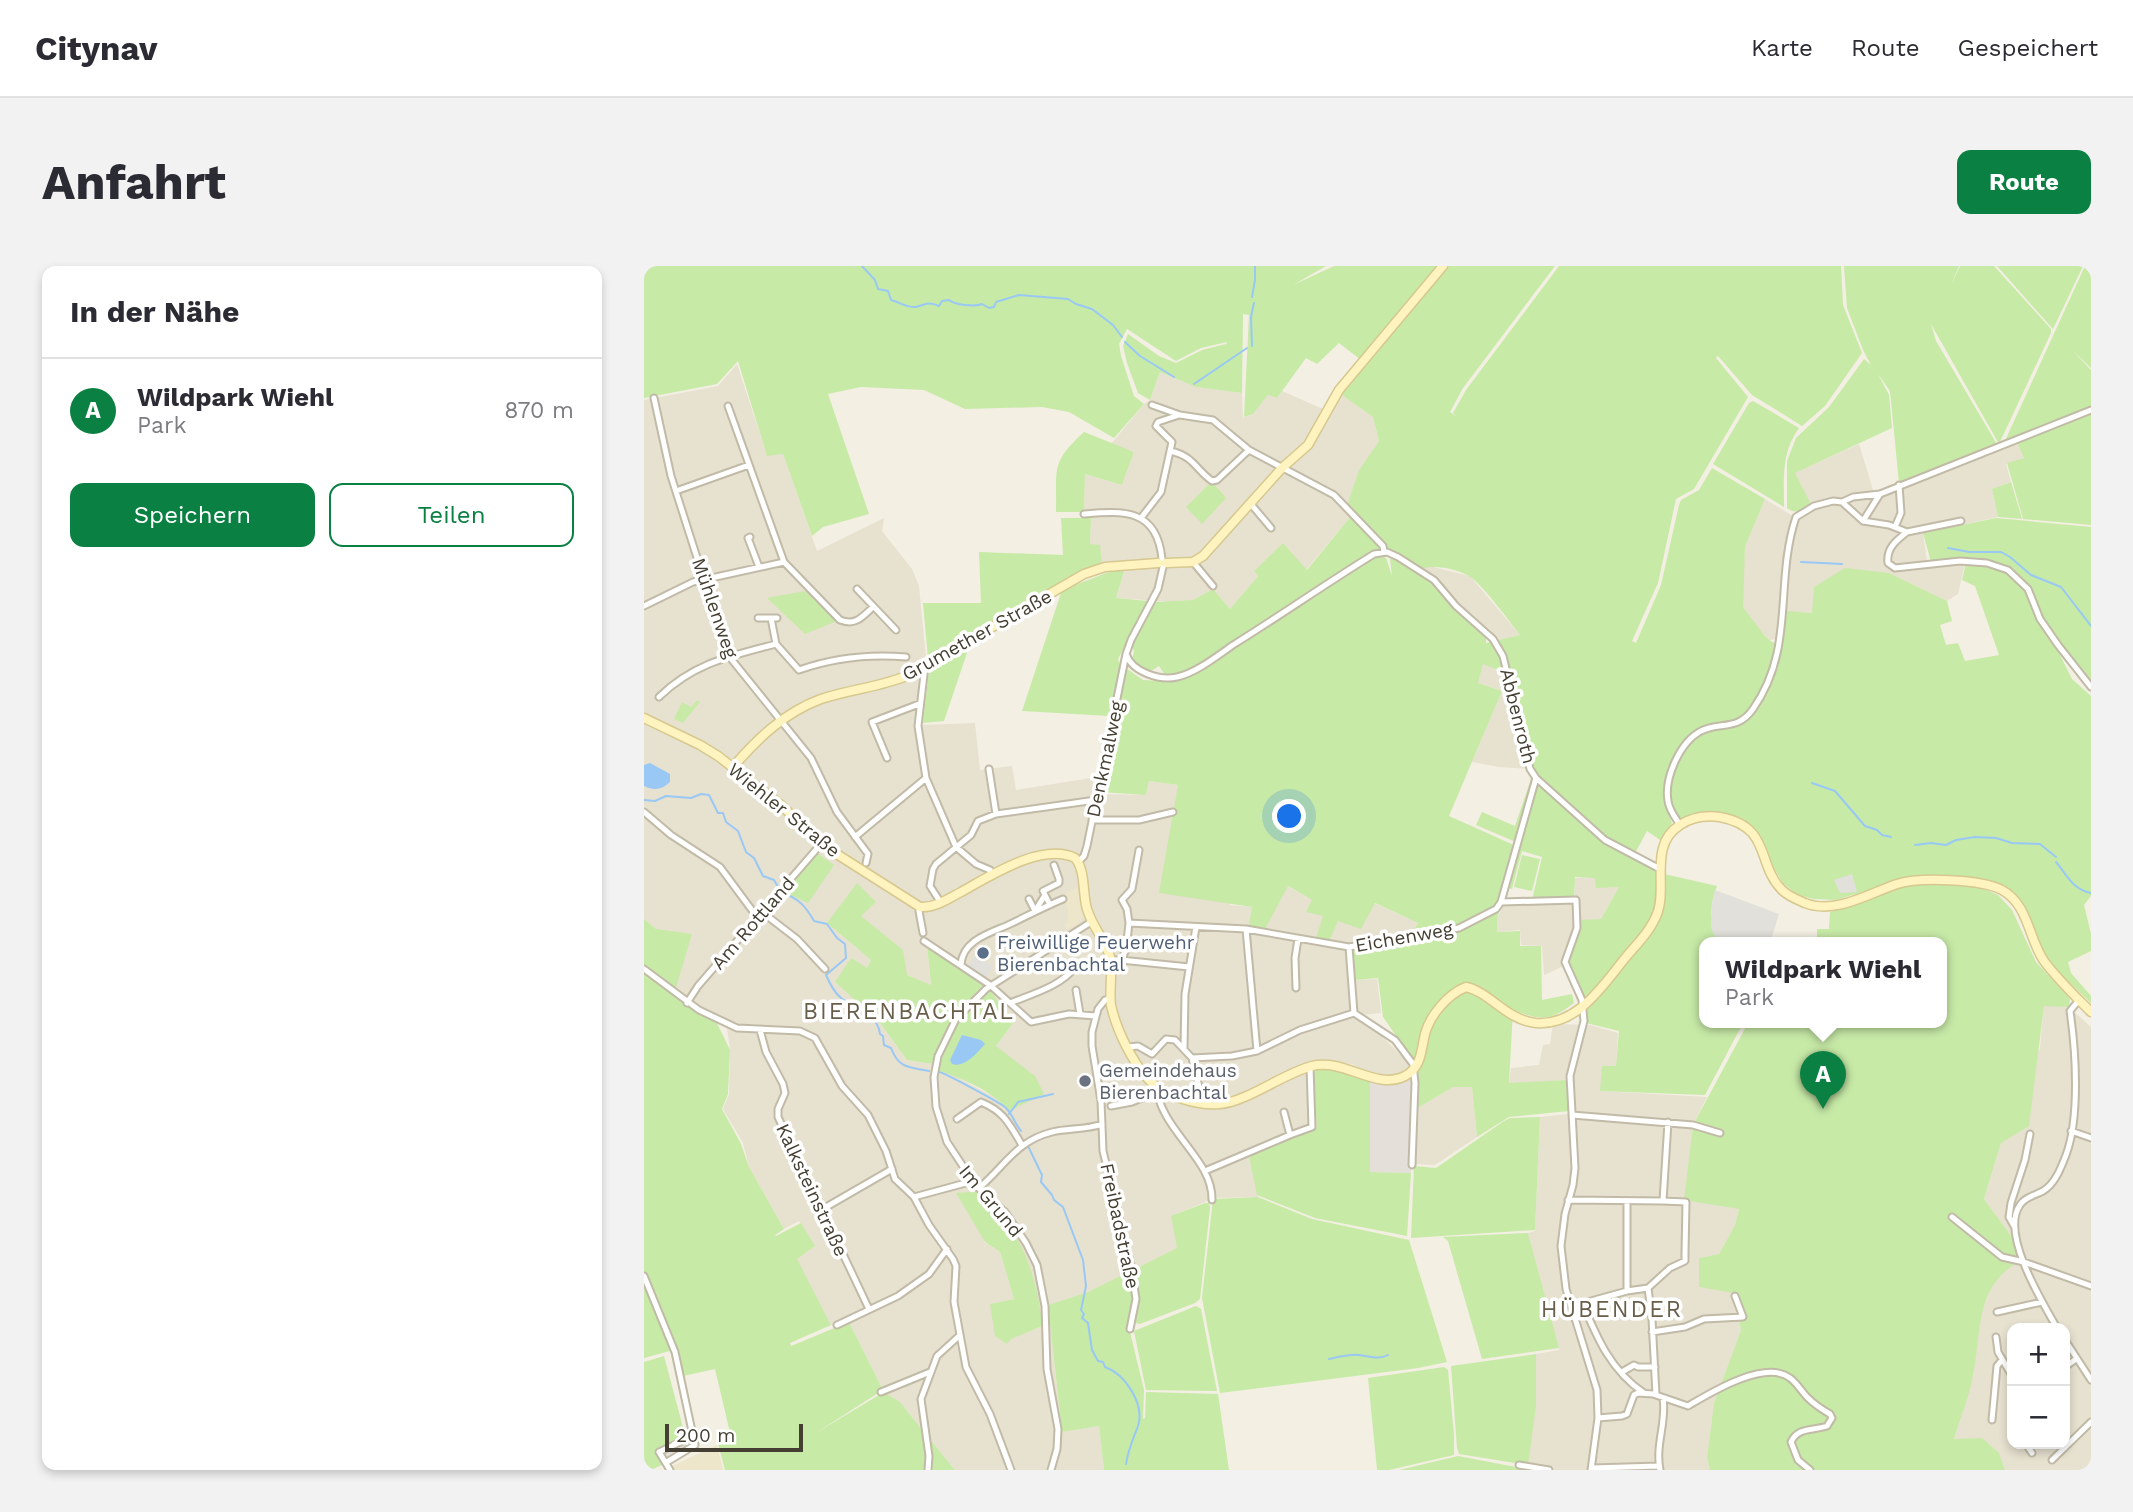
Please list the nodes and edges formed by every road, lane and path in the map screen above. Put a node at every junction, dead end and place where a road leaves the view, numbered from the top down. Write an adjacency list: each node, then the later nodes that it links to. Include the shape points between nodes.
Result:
1 (1443, 266): 10 (main road, via 1327,407 1308,445)
2 (653, 398): 12 (street, Mühlenweg)
3 (1152, 405): 6 (street)
4 (728, 406): 9 (street)
5 (2091, 410): 11 (street)
6 (1180, 415): 7 (street, via 1156,426 1172,442); 8 (street, via 1213,420)
7 (1170, 450): 8 (street, via 1183,453 1212,481); 17 (street, via 1161,492)
8 (1249, 450): 10 (street)
9 (749, 465): 12 (street); 25 (street)
10 (1282, 468): 15 (main road); 24 (street, via 1334,495)
11 (1899, 485): 13 (street); 20 (street, via 1901,513)
12 (676, 491): 29 (street, Mühlenweg)
13 (1880, 494): 14 (street); 18 (street)
14 (1842, 502): 18 (street); 58 (street, via 1814,506 1796,517 1785,560 1782,635 1774,669 1754,709 1731,726 1704,729 1675,763 1667,799)
15 (1250, 503): 21 (street); 26 (main road)
16 (1084, 514): 17 (street, via 1120,511)
17 (1141, 518): 27 (street, via 1157,539)
18 (1863, 521): 20 (street)
19 (1961, 521): 22 (street)
20 (1895, 527): 22 (street)
21 (1271, 528)
22 (1907, 531): 43 (street, via 1892,545 1888,563 1895,568 1960,561 2008,570 2028,589 2040,619)
23 (750, 537): 28 (street)
24 (1384, 552): 37 (street, via 1374,554 1180,677 1148,674); 52 (street, Abbenroth, via 1441,587 1493,639 1503,656)
25 (784, 562): 28 (street); 33 (street, via 840,620 856,622)
26 (1193, 562): 27 (main road, Grumether Straße); 30 (street)
27 (1162, 563): 37 (street, Denkmalweg, via 1158,589); 40 (main road, Grumether Straße, via 1105,567 1084,574)
28 (759, 567): 29 (street)
29 (704, 579): 32 (street); 38 (street, Mühlenweg)
30 (1213, 586)
31 (857, 589): 33 (street)
32 (644, 606)
33 (873, 607): 35 (street)
34 (758, 618): 36 (street, via 774,618)
35 (896, 630)
36 (776, 645): 38 (street); 41 (street)
37 (1126, 654): 53 (street, Denkmalweg)
38 (728, 655): 44 (street, via 687,673); 47 (street, Mühlenweg)
39 (906, 657): 41 (street, via 861,656)
40 (925, 666): 45 (street); 47 (main road, Grumether Straße, via 889,684 822,699)
41 (799, 670): 42 (street)
42 (802, 680)
43 (2091, 687)
44 (659, 697)
45 (919, 704): 48 (street, via 872,722); 51 (street)
46 (644, 718): 49 (main road, Wiehler Straße)
47 (780, 721): 49 (main road, Grumether Straße); 59 (street, Mühlenweg, via 811,758 832,804)
48 (887, 758)
49 (733, 767): 60 (main road, Wiehler Straße, via 791,813)
50 (989, 769): 56 (street)
51 (926, 778): 59 (street); 61 (street)
52 (1536, 778): 66 (street, Abbenroth, via 1605,840); 71 (street)
53 (1096, 800): 56 (street); 57 (street, Denkmalweg)
54 (644, 812): 76 (street, via 720,867)
55 (1173, 812): 57 (street, via 1139,820)
56 (996, 814): 61 (street, via 978,821 971,835)
57 (1092, 820): 63 (street, Denkmalweg, via 1084,856)
58 (1680, 825): 66 (main road, via 1667,839); 96 (main road, via 1707,816 1737,822 1756,838 1782,890 1815,905 1841,904 1910,881 1991,886 2005,892 2018,904 2044,961)
59 (855, 837): 64 (street, Mühlenweg, via 868,854)
60 (821, 844): 74 (main road, Wiehler Straße); 76 (street, Am Rottland)
61 (956, 847): 67 (street); 72 (street, via 933,869 930,886)
62 (1139, 850): 78 (street, via 1132,889 1122,900)
63 (1078, 862): 67 (main road, via 1068,855 1047,854); 77 (main road)
64 (866, 863)
65 (1054, 866): 68 (street, via 1059,881 1044,891)
66 (1660, 869): 99 (main road, via 1660,903 1654,921)
67 (993, 874): 72 (main road)
68 (1045, 895): 73 (street); 75 (street)
69 (1029, 899): 75 (street)
70 (1063, 899): 73 (street)
71 (1501, 902): 84 (street, Eichenweg, via 1459,928); 99 (street, via 1576,900 1577,928 1565,962)
72 (941, 903): 74 (main road)
73 (1050, 905): 75 (street)
74 (920, 906): 81 (street)
75 (1035, 911): 87 (street, via 978,939)
76 (760, 914): 91 (street, via 797,939); 97 (street, Am Rottland)
77 (1091, 922): 85 (main road); 92 (street, Im Grund)
78 (1129, 923): 79 (street, Eichenweg); 86 (street)
79 (1196, 927): 80 (street, Eichenweg); 89 (street)
80 (1246, 929): 82 (street, Eichenweg); 107 (street)
81 (923, 933)
82 (1298, 940): 84 (street, Eichenweg); 93 (street)
83 (925, 942): 87 (street)
84 (1349, 947): 101 (street)
85 (1110, 960): 86 (street); 95 (main road)
86 (1121, 960): 89 (street)
87 (961, 964): 92 (street)
88 (1076, 966): 98 (street, via 1049,987)
89 (1189, 967): 106 (street)
90 (644, 969): 97 (street)
91 (825, 969)
92 (990, 985): 98 (street); 128 (street, Im Grund, via 956,1019 938,1056 934,1077 936,1107 947,1142)
93 (1296, 988)
94 (1076, 990): 102 (street)
95 (1111, 998): 103 (street); 105 (main road)
96 (2079, 1000): 100 (main road); 119 (street, via 2070,1012 2076,1069)
97 (687, 1003): 104 (street, via 737,1028)
98 (1010, 1003): 102 (street, via 1031,1022)
99 (1583, 1006): 110 (main road, via 1561,1020 1535,1023 1511,1015 1466,988 1452,995 1430,1022); 115 (street, via 1582,1032 1570,1076)
100 (2091, 1012)
101 (1354, 1013): 107 (street, via 1300,1030); 110 (street, via 1395,1040)
102 (1080, 1014): 103 (street)
103 (1096, 1016): 118 (street, Freibadstraße, via 1092,1046)
104 (760, 1030): 126 (street, via 800,1031 815,1038 842,1086 868,1115); 135 (street, Kalksteinstraße, via 785,1093 778,1117)
105 (1128, 1047): 106 (street, via 1138,1046 1152,1054 1171,1038); 111 (main road)
106 (1184, 1048): 108 (street)
107 (1257, 1051): 108 (street)
108 (1192, 1058): 112 (street)
109 (1305, 1069): 110 (main road, via 1328,1064 1386,1080); 112 (main road, via 1226,1103); 122 (street, via 1312,1126)
110 (1414, 1069): 125 (street)
111 (1156, 1089): 112 (main road); 113 (street, via 1132,1102); 127 (street, via 1170,1125)
112 (1203, 1102)
113 (1111, 1106)
114 (1284, 1112): 122 (street)
115 (1572, 1115): 117 (street); 132 (street, via 1575,1168)
116 (957, 1119): 124 (street, via 981,1102 1005,1117)
117 (1668, 1122): 120 (street); 134 (street)
118 (1102, 1124): 124 (street, via 1053,1132); 152 (street, Freibadstraße, via 1103,1152 1136,1299)
119 (2071, 1131): 123 (street); 137 (street, via 2067,1154 2054,1181 2019,1206)
120 (1720, 1133)
121 (2030, 1133): 137 (street, via 2011,1203 2009,1217)
122 (1290, 1135): 127 (street)
123 (2091, 1138)
124 (1022, 1145): 129 (street)
125 (1412, 1165)
126 (892, 1169): 130 (street, via 895,1179); 135 (street)
127 (1206, 1171): 131 (street)
128 (973, 1181): 129 (street, Im Grund); 130 (street)
129 (979, 1188): 182 (street, Im Grund, via 1005,1212 1037,1265 1045,1306 1046,1368 1058,1429)
130 (914, 1197): 138 (street)
131 (1212, 1200)
132 (1568, 1200): 133 (street); 147 (street, via 1561,1246 1566,1289)
133 (1627, 1201): 134 (street); 143 (street)
134 (1663, 1201): 142 (street, via 1686,1202 1685,1261)
135 (821, 1210): 148 (street, Kalksteinstraße)
136 (1952, 1217): 139 (street, via 2003,1257)
137 (2014, 1226): 139 (street)
138 (947, 1249): 148 (street, via 929,1274); 154 (street, via 956,1266 954,1302)
139 (2024, 1262): 141 (street); 146 (street)
140 (644, 1276): 171 (street, via 675,1352)
141 (2091, 1286)
142 (1648, 1288): 143 (street); 153 (street)
143 (1627, 1292): 145 (street)
144 (1735, 1296): 153 (street, via 1743,1317 1704,1319)
145 (1582, 1302): 147 (street); 163 (street, via 1609,1361)
146 (2042, 1302): 149 (street); 150 (street)
147 (1573, 1306): 168 (street, via 1597,1390)
148 (869, 1309): 151 (street)
149 (1997, 1312)
150 (2054, 1323)
151 (837, 1325)
152 (1130, 1329)
153 (1652, 1332): 160 (street)
154 (959, 1336): 162 (street, via 937,1356); 181 (street, via 966,1367)
155 (1996, 1337): 158 (street)
156 (2070, 1348): 157 (street)
157 (2077, 1359): 159 (street); 164 (street)
158 (2002, 1360): 161 (street); 169 (street, via 1997,1366)
159 (2070, 1364)
160 (1655, 1367): 163 (street, via 1634,1365); 167 (street)
161 (2007, 1368)
162 (930, 1372): 165 (street); 180 (street, via 921,1399)
163 (1622, 1372): 166 (street)
164 (2091, 1380)
165 (881, 1392)
166 (1644, 1392): 167 (street); 168 (street, via 1634,1395 1627,1414)
167 (1659, 1396): 177 (street, via 1664,1408); 184 (street, via 1688,1406 1723,1386 1767,1372 1790,1378 1830,1415 1830,1424 1803,1430 1791,1442 1798,1460)
168 (1598, 1418): 178 (street)
169 (1992, 1420)
170 (2091, 1422): 174 (street)
171 (693, 1436): 175 (street, via 694,1447); 175 (street, via 659,1452)
172 (2029, 1449): 173 (street)
173 (2032, 1454)
174 (2052, 1460)
175 (667, 1462): 179 (street)
176 (1520, 1465): 183 (street)
177 (1660, 1468): 178 (street)
178 (1591, 1469)
179 (670, 1470)
180 (928, 1470)
181 (1011, 1470)
182 (1051, 1470)
183 (1549, 1470)
184 (1810, 1470)

